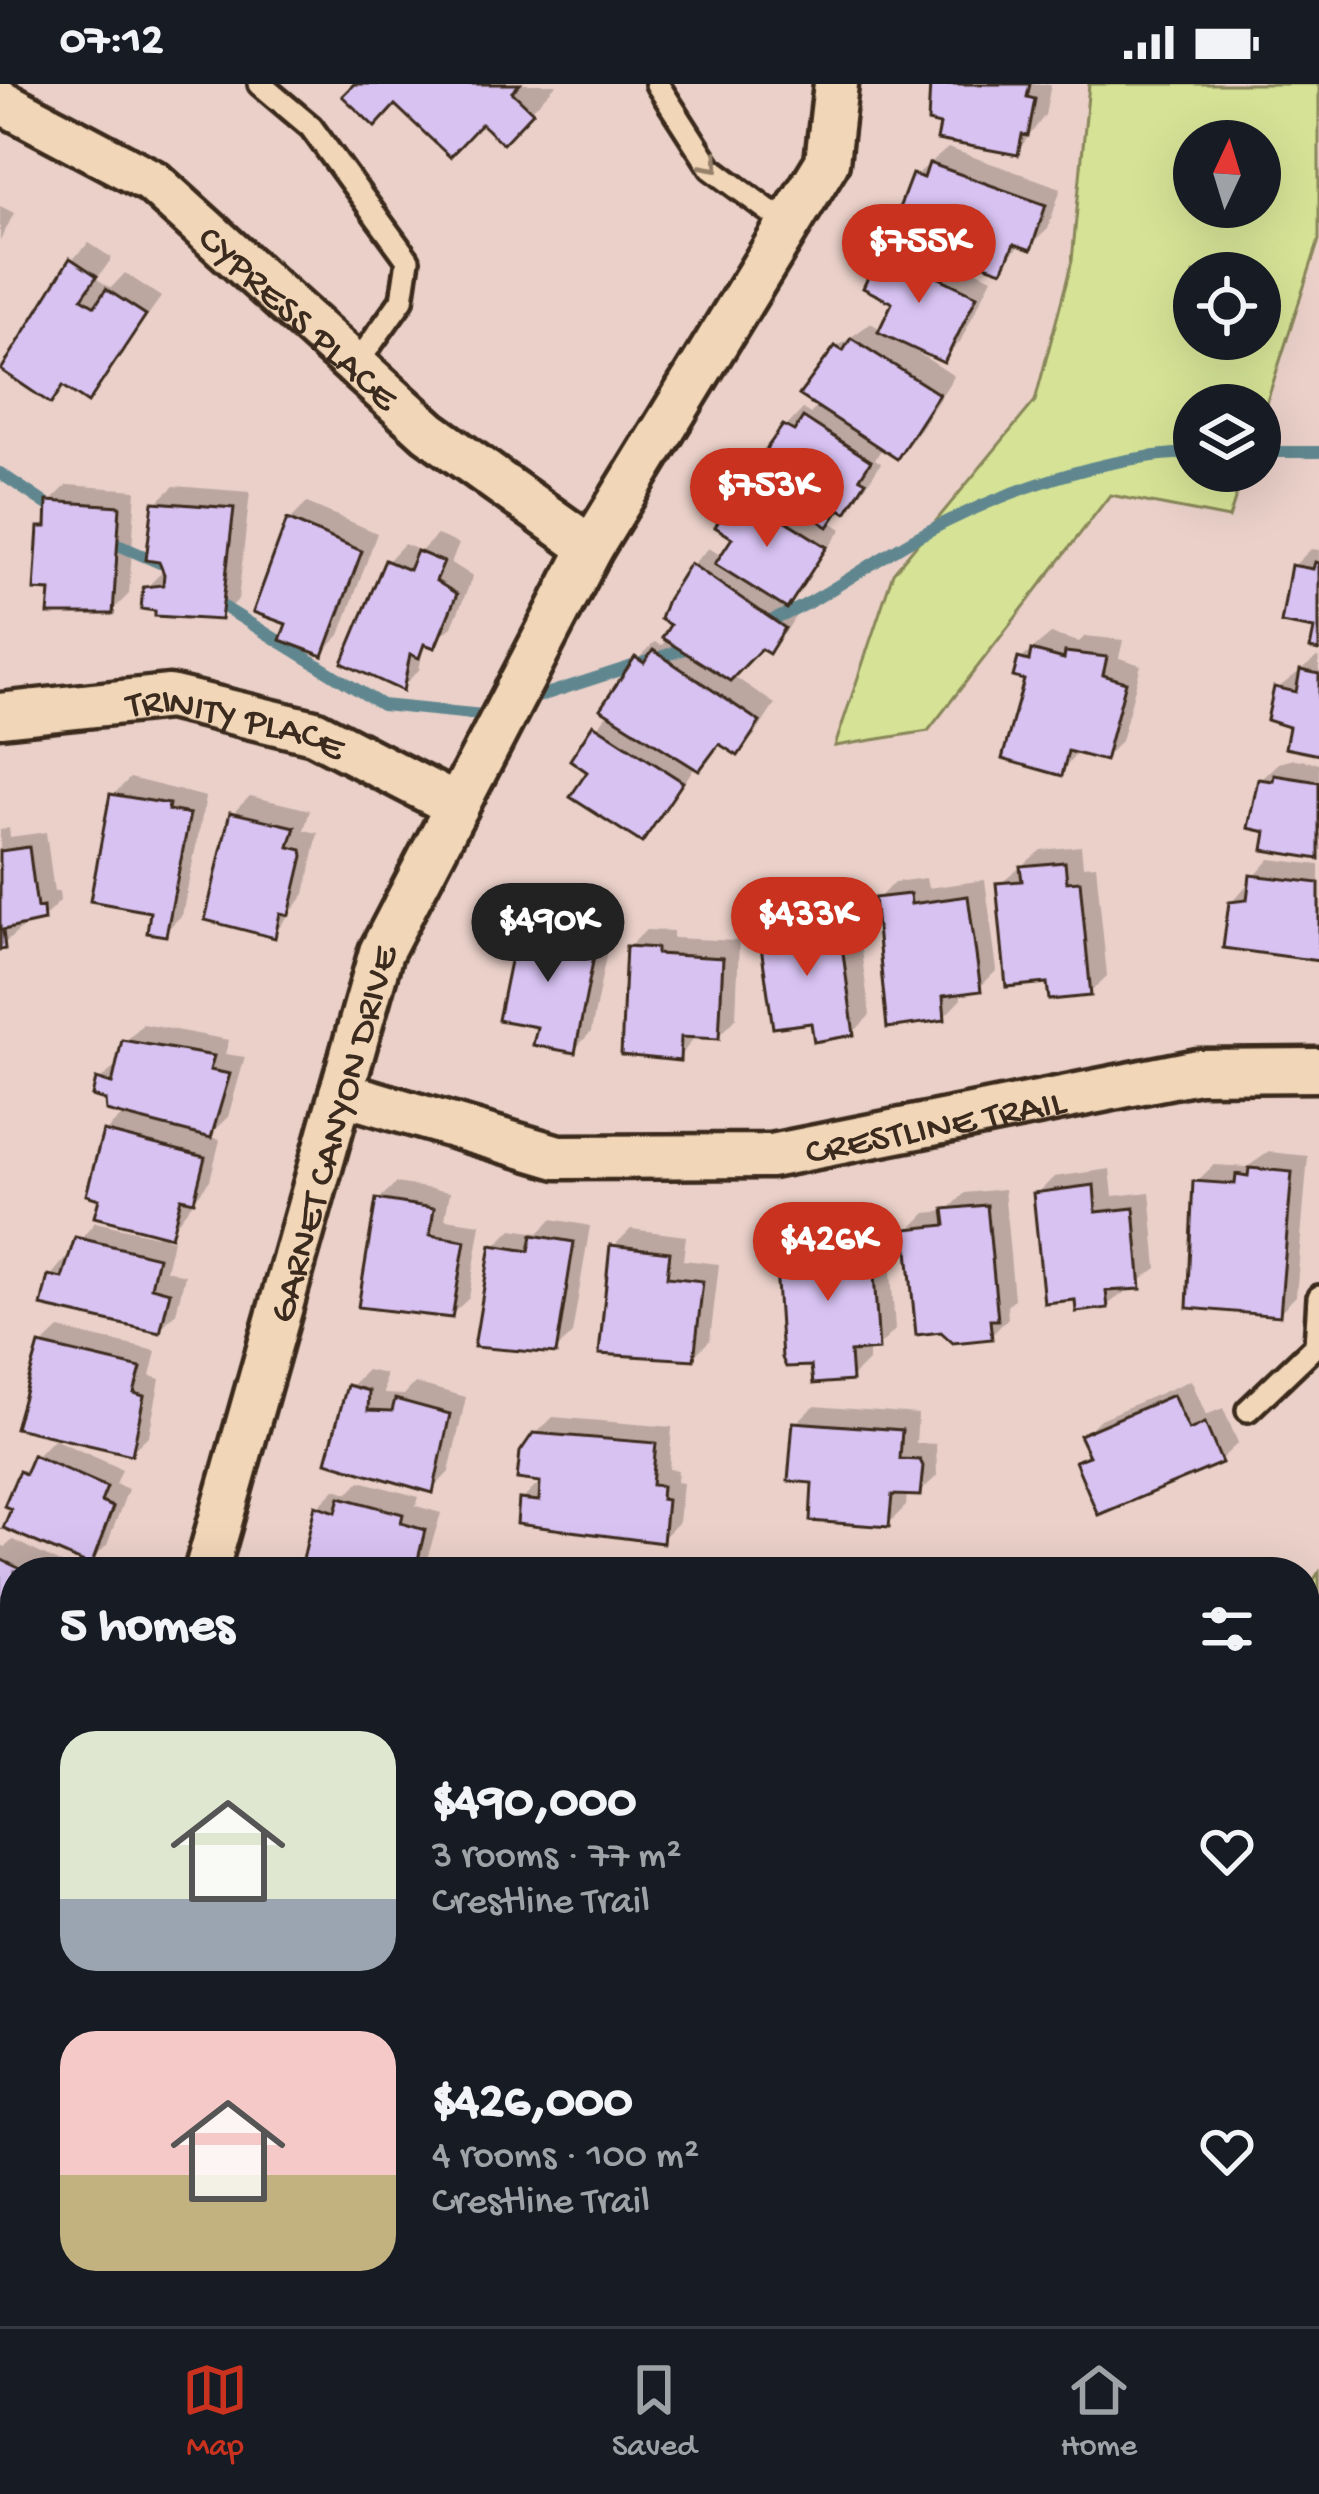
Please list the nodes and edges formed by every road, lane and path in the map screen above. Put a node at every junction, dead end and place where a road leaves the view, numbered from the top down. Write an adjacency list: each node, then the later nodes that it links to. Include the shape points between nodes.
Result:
1 (260, 84): 6 (lane, via 311,127 408,260 402,300)
2 (657, 84): 5 (lane, one-way to 5, via 711,168)
3 (836, 84): 5 (street, GARNET CANYON DRIVE, via 827,162)
4 (0, 101): 6 (street, CYPRESS PLACE, via 153,182)
5 (788, 225): 7 (street, GARNET CANYON DRIVE)
6 (355, 366): 7 (street, CYPRESS PLACE, via 429,432)
7 (591, 548): 9 (street, GARNET CANYON DRIVE)
8 (0, 715): 9 (street, TRINITY PLACE, via 169,697 314,732)
9 (457, 806): 11 (street, GARNET CANYON DRIVE, via 381,952)
10 (1319, 1070): 11 (street, CRESTLINE TRAIL, via 1198,1071 771,1156 558,1157)
11 (341, 1093): 14 (street, GARNET CANYON DRIVE)
12 (1319, 1297): 13 (lane, via 1316,1345)
13 (1248, 1410)
14 (210, 1557)

